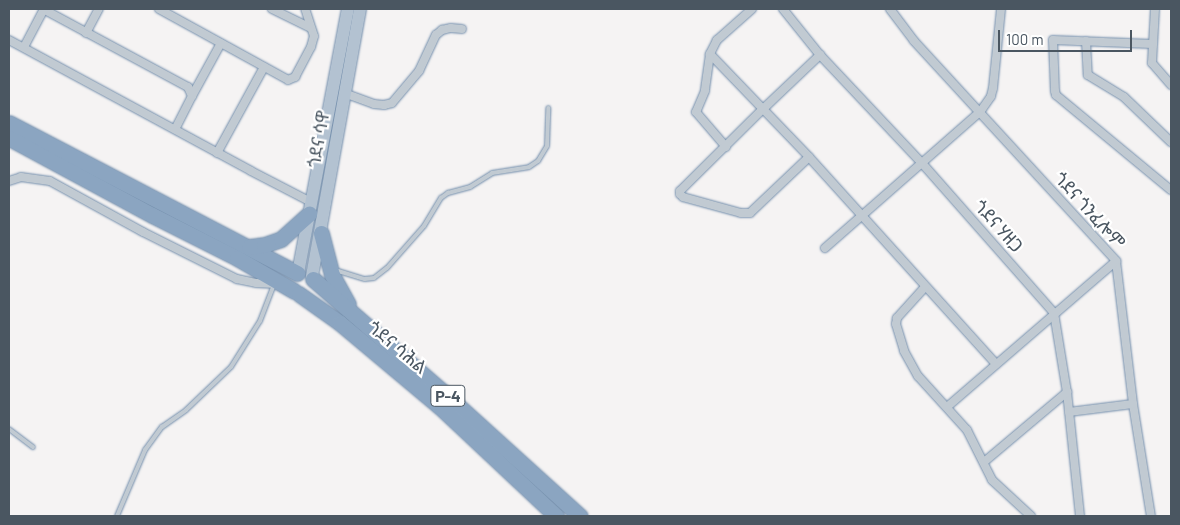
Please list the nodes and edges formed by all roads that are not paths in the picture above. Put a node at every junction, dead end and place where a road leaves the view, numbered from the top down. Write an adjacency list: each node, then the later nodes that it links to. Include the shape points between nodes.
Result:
1 (44, 9): 15 (street); 20 (street)
2 (99, 9): 15 (street)
3 (159, 9): 18 (street)
4 (272, 9): 13 (street)
5 (305, 9): 13 (street)
6 (348, 9): 41 (main road, ጎደና ሳዋ)
7 (360, 9): 25 (main road, ጎደና ሳዋ)
8 (752, 9): 21 (street, via 718,40)
9 (783, 9): 22 (street, ጎደና ሃዘጋ)
10 (890, 9): 29 (street, ጎደና ጎንፈሎም, via 914,41)
11 (1001, 9): 29 (street, via 993,88)
12 (1155, 9): 19 (street)
13 (311, 28): 23 (street, via 314,36 311,47 295,77 288,80)
14 (462, 29): 25 (street, via 442,30 436,35 419,71 392,103 374,104)
15 (86, 33): 26 (street, via 188,87)
16 (9, 40): 20 (street)
17 (1086, 41): 19 (street); 34 (street, via 1088,75 1124,97); 40 (street, via 1052,40 1056,94)
18 (221, 43): 23 (street); 26 (street)
19 (1152, 44): 24 (street, via 1154,67)
20 (24, 47): 31 (street)
21 (710, 54): 28 (street); 35 (street, via 705,91 696,112)
22 (820, 55): 28 (street); 38 (street, ጎደና ሃዘጋ)
23 (264, 67): 36 (street)
24 (1171, 85)
25 (344, 93): 43 (main road, ጎደና ሳዋ)
26 (192, 96): 31 (street)
27 (548, 108): 47 (lane, via 548,146 538,161 529,166 499,171 470,187 448,193 388,268 374,278 365,280)
28 (763, 109): 35 (street); 37 (street)
29 (980, 112): 38 (street); 46 (street, ጎደና ጎንፈሎም)
30 (9, 123): 33 (highway, ጎደና ሳሕል / P-4)
31 (175, 129): 36 (street)
32 (9, 138): 33 (highway, ጎደና ሳሕል / P-4)
33 (25, 139): 44 (highway, ጎደና ሳሕል / P-4); 50 (highway, ጎደና ሳሕል / P-4)
34 (1171, 142)
35 (726, 147): 37 (street, via 680,192 683,197 750,213)
36 (217, 153): 41 (street)
37 (809, 157): 42 (street)
38 (921, 162): 42 (street); 51 (street, ጎደና ሃዘጋ)
39 (9, 181): 50 (street, via 21,178 50,181 237,279)
40 (1171, 190)
41 (310, 208): 44 (highway, via 282,239); 48 (main road, ጎደና ሳዋ)
42 (861, 216): 45 (street); 49 (street)
43 (321, 233): 47 (highway); 48 (main road, ጎደና ሳዋ)
44 (249, 248): 48 (highway, ጎደና ሳሕል / P-4)
45 (825, 248)
46 (1116, 261): 51 (street); 56 (street, ጎደና ጎንፈሎም)
47 (331, 268): 52 (highway)
48 (305, 275): 50 (highway, via 291,281); 52 (highway, P-4)
49 (925, 287): 54 (street); 57 (street, via 900,313 896,324 908,360 918,376)
50 (288, 288): 53 (highway, ጎደና ሳሕል / P-4); 63 (lane, via 260,321 231,367 186,410 162,427 145,450)
51 (1054, 313): 54 (street); 55 (street)
52 (353, 314): 53 (highway, P-4)
53 (367, 336): 59 (highway, P-4)
54 (996, 364): 57 (street)
55 (1067, 392): 58 (street); 62 (street)
56 (1133, 404): 58 (street); 68 (street, ጎደና ጎንፈሎም)
57 (948, 407): 62 (street)
58 (1069, 412): 67 (street)
59 (466, 421): 64 (highway, P-4); 65 (highway, P-4)
60 (9, 429): 61 (lane)
61 (32, 447)
62 (984, 462): 66 (street, via 992,480)
63 (117, 516)
64 (556, 516)
65 (580, 516)
66 (1031, 516)
67 (1080, 516)
68 (1151, 516)

